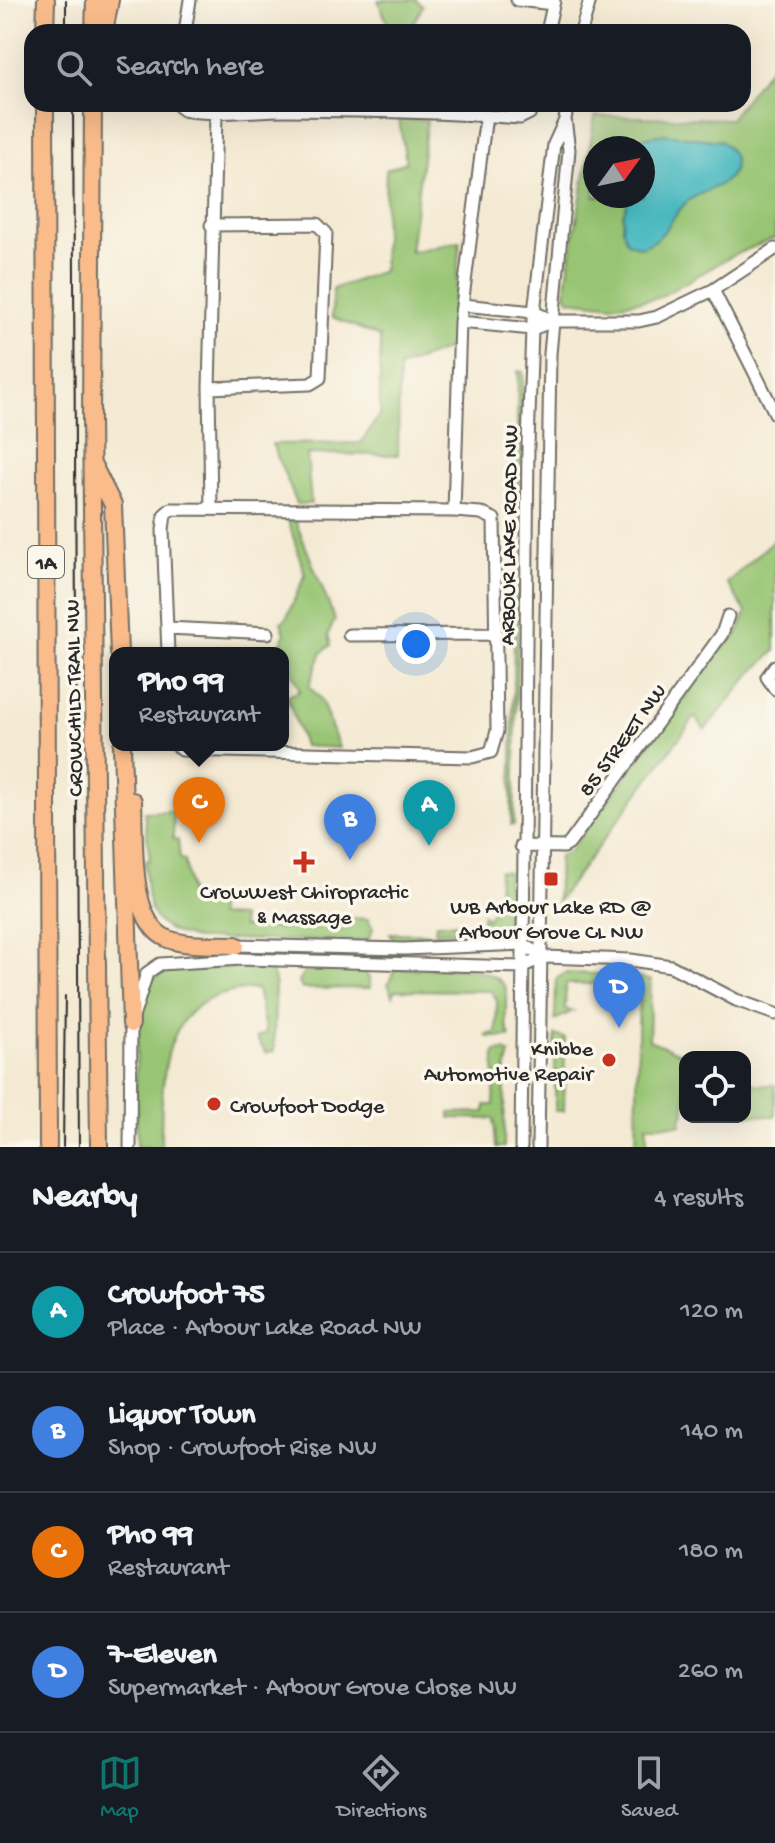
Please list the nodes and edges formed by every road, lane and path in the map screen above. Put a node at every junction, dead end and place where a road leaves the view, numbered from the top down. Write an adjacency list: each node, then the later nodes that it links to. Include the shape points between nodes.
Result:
1 (46, 0): 8 (highway)
2 (95, 0): 9 (highway)
3 (110, 0): 10 (highway)
4 (190, 0): 11 (street)
5 (517, 0): 7 (street)
6 (590, 0): 13 (street)
7 (553, 2): 12 (street)
8 (45, 24)
9 (94, 24)
10 (106, 24)
11 (186, 24)
12 (549, 24)
13 (583, 24)
14 (45, 112): 56 (highway, CROWCHILD TRAIL NW / 1A)
15 (93, 112): 34 (highway, CROWCHILD TRAIL NW / 1A)
16 (200, 112): 21 (street)
17 (240, 112): 21 (street)
18 (352, 112): 22 (street)
19 (530, 112): 22 (street, via 520,118)
20 (566, 112): 23 (street, ARBOUR LAKE ROAD NW)
21 (216, 114): 24 (street)
22 (486, 115): 27 (street)
23 (565, 119): 28 (street, ARBOUR LAKE ROAD NW, via 554,144); 29 (street, ARBOUR LAKE ROAD NW, via 569,150)
24 (211, 225): 32 (street); 32 (street, via 317,224 326,233 320,378 310,384)
25 (775, 249): 26 (street)
26 (713, 290): 29 (street, via 639,321); 33 (street)
27 (463, 305): 28 (street); 30 (street)
28 (534, 312): 29 (street); 31 (street, ARBOUR LAKE ROAD NW)
29 (553, 321): 31 (street); 50 (street, ARBOUR LAKE ROAD NW)
30 (460, 322): 31 (street); 36 (street)
31 (532, 329): 49 (street, ARBOUR LAKE ROAD NW)
32 (209, 388): 35 (street)
33 (775, 413)
34 (92, 461): 42 (highway, via 113,505); 57 (highway, CROWCHILD TRAIL NW / 1A)
35 (211, 508): 36 (street); 38 (street, via 182,507 165,514)
36 (454, 511): 40 (street, via 488,515 497,526)
37 (728, 616): 50 (street, 85 STREET NW, via 722,634 569,844)
38 (167, 628): 39 (street); 43 (street)
39 (268, 633)
40 (497, 634): 41 (street); 48 (street, via 496,740 483,757)
41 (349, 635)
42 (119, 647)
43 (168, 647)
44 (775, 666): 45 (street, via 767,677)
45 (775, 689)
46 (122, 751): 55 (highway)
47 (130, 751): 51 (highway, via 144,917 169,940)
48 (195, 751)
49 (521, 846): 50 (street); 52 (street, ARBOUR LAKE ROAD NW)
50 (545, 848): 53 (street, ARBOUR LAKE ROAD NW)
51 (236, 952): 52 (street); 52 (street, via 404,949); 55 (street, via 160,964 147,973)
52 (521, 956): 53 (street); 53 (street); 59 (street, ARBOUR LAKE ROAD NW)
53 (544, 957): 54 (street, via 671,966); 60 (street, ARBOUR LAKE ROAD NW)
54 (775, 1014)
55 (131, 1024): 58 (street)
56 (47, 1146)
57 (99, 1147)
58 (130, 1147)
59 (521, 1147)
60 (538, 1147)

